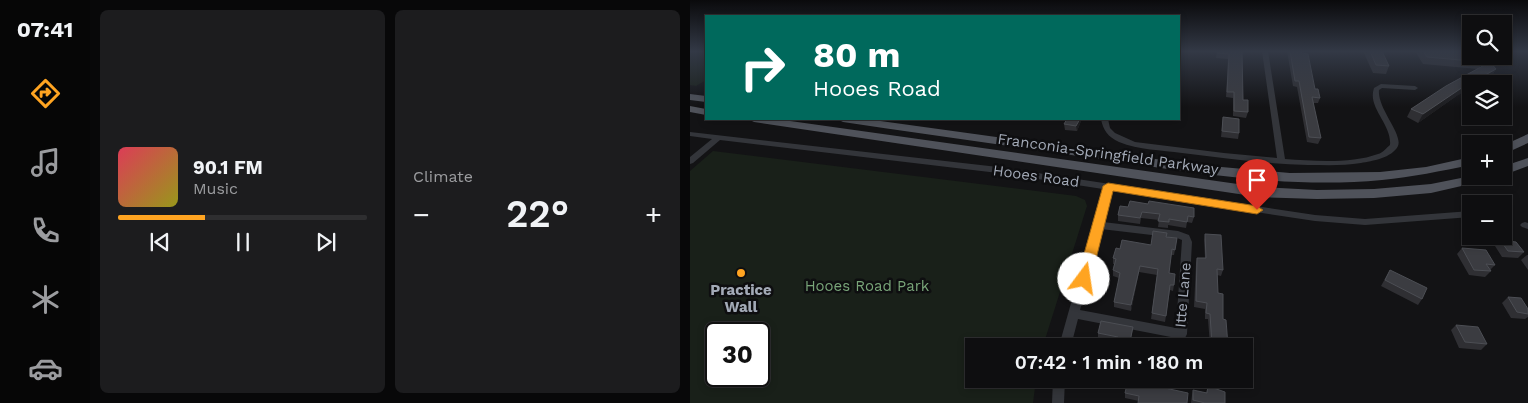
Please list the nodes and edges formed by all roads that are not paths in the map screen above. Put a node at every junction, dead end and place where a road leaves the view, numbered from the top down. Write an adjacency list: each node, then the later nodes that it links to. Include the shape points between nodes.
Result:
1 (1268, 70): 17 (street)
2 (1415, 88): 17 (street, via 1381,86 1376,89 1375,97 1394,142 1387,154 1362,161)
3 (690, 97): 4 (main road)
4 (705, 99)
5 (690, 109): 6 (main road)
6 (705, 112)
7 (761, 120): 21 (main road, Franconia-Springfield Parkway, via 1260,192 1386,193)
8 (850, 120): 19 (main road, Franconia-Springfield Parkway, via 1265,177 1368,178)
9 (1104, 120): 17 (street, via 1110,134 1135,144)
10 (690, 134): 11 (street, Hooes Road)
11 (719, 137): 15 (street); 22 (street, Hooes Road)
12 (1528, 138): 13 (main road)
13 (1512, 146)
14 (690, 151): 15 (street)
15 (701, 152): 16 (street)
16 (690, 161)
17 (1281, 161)
18 (1528, 162): 20 (main road)
19 (1462, 164)
20 (1512, 168)
21 (1462, 182)
22 (1108, 186): 23 (street, Hooes Road, via 1339,220 1391,221); 24 (street)
23 (1462, 215)
24 (1098, 225): 25 (street); 25 (street, Itte Lane, via 1186,238 1181,334)
25 (1075, 314): 26 (street)
26 (1068, 338)
27 (1059, 388): 28 (street)
28 (1058, 403)

